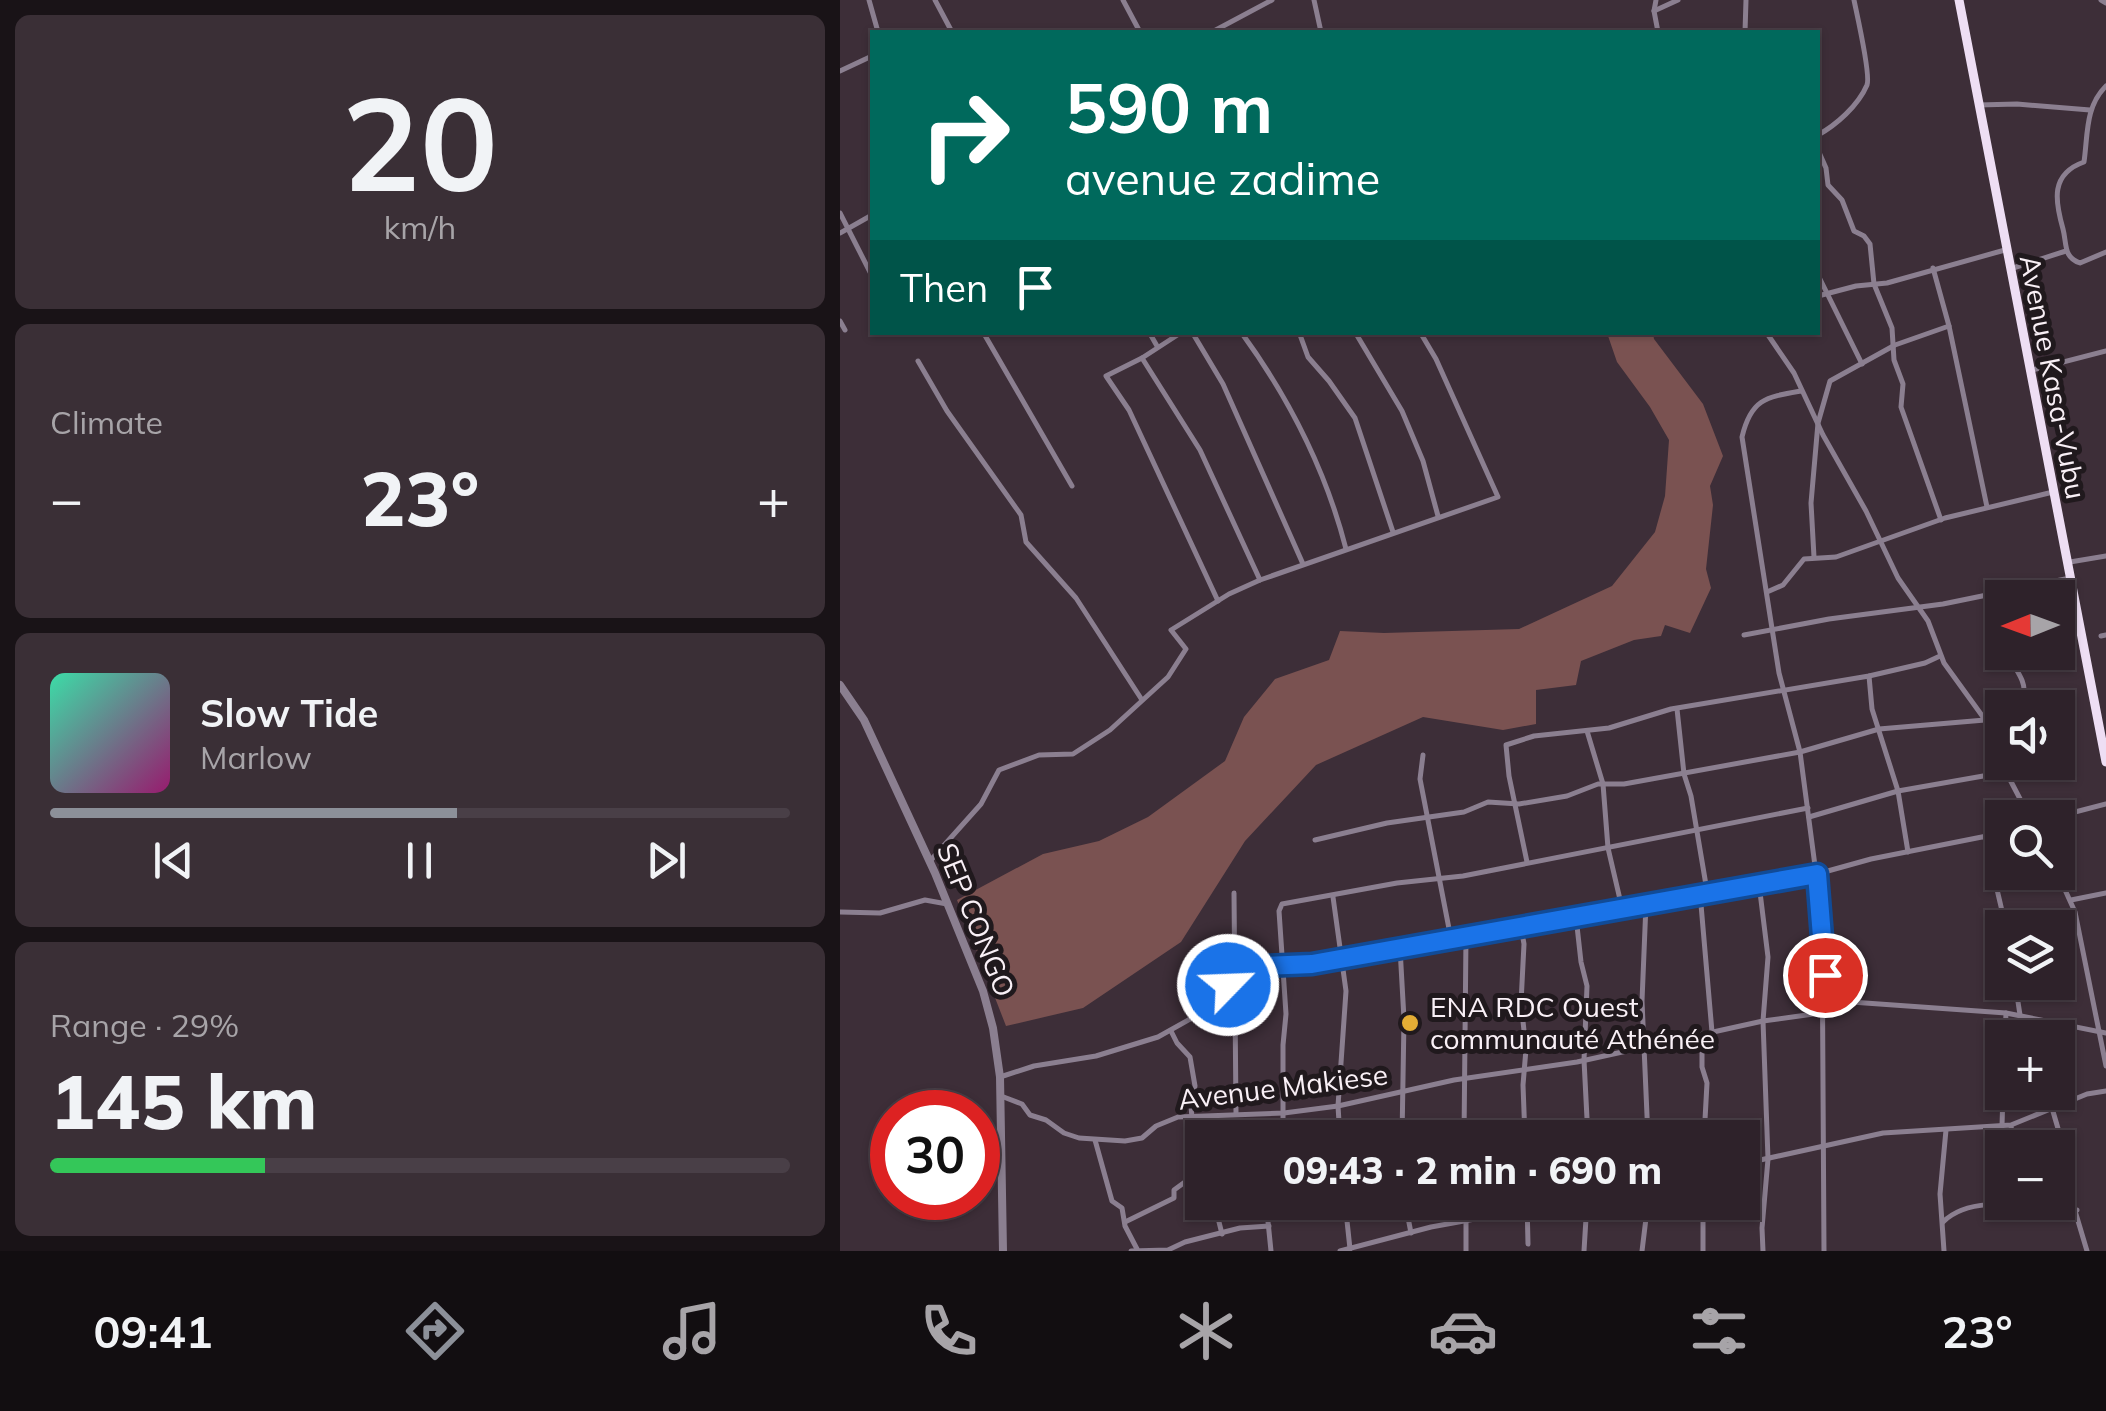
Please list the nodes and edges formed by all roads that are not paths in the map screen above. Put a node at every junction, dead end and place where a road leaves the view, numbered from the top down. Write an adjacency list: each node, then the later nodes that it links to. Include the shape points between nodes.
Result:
1 (870, 0): 12 (street)
2 (935, 0): 13 (street)
3 (1124, 0): 14 (street)
4 (1272, 0): 15 (street)
5 (1314, 0): 16 (street)
6 (1656, 0): 11 (street)
7 (1678, 0): 11 (street)
8 (1746, 0): 18 (street)
9 (1854, 0): 24 (street, via 1867,85)
10 (1959, 0): 22 (highway, Avenue Kasa-Vubu)
11 (1654, 10): 17 (street)
12 (878, 30)
13 (951, 30)
14 (1139, 30)
15 (1216, 30)
16 (1321, 30)
17 (1658, 30)
18 (1745, 30)
19 (870, 57): 20 (street)
20 (840, 70)
21 (2106, 86): 23 (street)
22 (1978, 105): 23 (street); 30 (highway, Avenue Kasa-Vubu)
23 (2090, 110): 31 (street, via 2084,162 2070,168 2056,197)
24 (1820, 134)
25 (1820, 154): 37 (street, via 1828,185 1854,231 1870,244)
26 (840, 214): 28 (street)
27 (870, 216): 28 (street)
28 (848, 228): 29 (street); 35 (street)
29 (840, 233)
30 (2005, 250): 33 (street); 34 (highway, Avenue Kasa-Vubu)
31 (2066, 251): 32 (street, via 2080,263); 34 (street)
32 (2106, 252)
33 (1933, 268): 37 (street); 41 (street)
34 (2009, 269): 58 (highway, Avenue Kasa-Vubu)
35 (870, 272)
36 (1820, 280): 38 (street)
37 (1874, 284): 38 (street); 52 (street)
38 (1826, 294): 39 (street); 57 (street)
39 (1820, 296)
40 (840, 321): 42 (street)
41 (1950, 326): 52 (street); 63 (street)
42 (845, 330)
43 (986, 335): 61 (street)
44 (1152, 335): 53 (street)
45 (1177, 335): 53 (street)
46 (1194, 335): 72 (street, via 1223,384)
47 (1243, 335): 68 (street, via 1313,452)
48 (1300, 335): 66 (street, via 1308,358 1354,418)
49 (1357, 335): 64 (street, via 1398,402)
50 (1422, 335): 64 (street, via 1498,497)
51 (1768, 335): 59 (street)
52 (1894, 345): 57 (street); 65 (street, via 1901,407)
53 (1157, 346): 55 (street)
54 (2106, 351): 58 (street)
55 (1142, 358): 74 (street, via 1200,450); 78 (street, via 1106,376 1129,410)
56 (918, 360): 86 (street, via 1020,515 1026,542 1076,598)
57 (1862, 364): 60 (street, via 1830,381)
58 (2029, 371): 62 (highway, Avenue Kasa-Vubu)
59 (1802, 391): 60 (street); 76 (street, via 1756,403 1743,431)
60 (1818, 423): 67 (street); 70 (street)
61 (1072, 486)
62 (2052, 492): 63 (street); 71 (highway, Avenue Kasa-Vubu)
63 (1987, 507): 65 (street)
64 (1438, 516): 66 (street)
65 (1941, 520): 67 (street)
66 (1394, 532): 68 (street)
67 (1880, 541): 70 (street, via 1827,559); 79 (street)
68 (1346, 550): 72 (street)
69 (2106, 556): 71 (street)
70 (1814, 557): 76 (street)
71 (2066, 562): 73 (highway, Avenue Kasa-Vubu)
72 (1303, 564): 74 (street)
73 (2070, 578): 75 (street); 93 (highway, Avenue Kasa-Vubu)
74 (1260, 580): 78 (street)
75 (2059, 580)
76 (1767, 592): 80 (street)
77 (1985, 594): 79 (street)
78 (1218, 601): 86 (street, via 1171,630 1186,649)
79 (1919, 608): 80 (street); 82 (street)
80 (1774, 630): 81 (street); 85 (street)
81 (1744, 635)
82 (1940, 656): 83 (street); 88 (street)
83 (1868, 676): 85 (street); 89 (street)
84 (840, 685): 109 (street, SEP CONGO, via 864,720)
85 (1784, 691): 87 (street); 91 (street)
86 (1142, 700): 109 (street, via 1073,754 1039,756 999,770 980,804)
87 (1678, 709): 90 (street); 94 (street)
88 (1985, 720): 89 (street)
89 (1879, 729): 91 (street); 97 (street)
90 (1587, 731): 96 (street); 98 (street, via 1506,745)
91 (1800, 752): 94 (street); 100 (street)
92 (1423, 755): 102 (street)
93 (2106, 762)
94 (1684, 774): 96 (street); 104 (street)
95 (1985, 776): 97 (street)
96 (1603, 784): 98 (street); 107 (street)
97 (1898, 791): 103 (street); 108 (street)
98 (1515, 804): 102 (street, via 1488,802); 110 (street)
99 (2106, 804): 101 (street)
100 (1808, 808): 103 (street); 104 (street)
101 (2075, 812)
102 (1427, 817): 106 (street); 112 (street)
103 (1810, 817): 111 (street)
104 (1696, 830): 107 (street); 115 (street)
105 (1985, 838): 108 (street)
106 (1315, 840)
107 (1608, 848): 110 (street); 122 (street)
108 (1908, 852): 111 (street)
109 (930, 861): 120 (street, SEP CONGO)
110 (1527, 862): 112 (street)
111 (1817, 874): 113 (street); 132 (street)
112 (1439, 878): 118 (street); 127 (street)
113 (1759, 884): 115 (street); 137 (street, via 1768,957)
114 (2066, 890): 119 (street)
115 (1704, 892): 121 (street); 140 (street)
116 (1234, 893): 131 (street)
117 (2106, 893): 119 (street)
118 (1333, 896): 129 (street); 130 (street, via 1280,906)
119 (2071, 900): 141 (street)
120 (948, 904): 123 (street, via 925,900 880,913); 147 (street, SEP CONGO, via 983,991)
121 (1646, 904): 122 (street); 143 (street)
122 (1622, 908): 124 (street)
123 (840, 912)
124 (1576, 917): 125 (street); 144 (street, via 1587,986)
125 (1520, 927): 126 (street); 146 (street)
126 (1466, 936): 127 (street); 148 (street)
127 (1451, 939): 128 (street)
128 (1400, 948): 129 (street); 150 (street)
129 (1340, 959): 130 (street); 153 (street, via 1346,1002)
130 (1282, 966): 131 (street); 157 (street)
131 (1236, 978): 139 (street, via 1208,1009); 158 (street)
132 (1823, 1000): 134 (street); 135 (street)
133 (2018, 1000): 136 (street)
134 (1821, 1012): 137 (street, Avenue Makiese); 174 (street)
135 (2006, 1012): 136 (street); 138 (street)
136 (2020, 1014): 141 (street)
137 (1762, 1020): 140 (street, Avenue Makiese); 175 (street)
138 (2006, 1020)
139 (1171, 1031): 147 (street, via 1096,1056); 159 (street, via 1193,1063)
140 (1712, 1032): 142 (street, Avenue Makiese)
141 (2103, 1032): 145 (street)
142 (1702, 1034): 143 (street, Avenue Makiese); 168 (street)
143 (1645, 1047): 144 (street, Avenue Makiese); 167 (street)
144 (1584, 1060): 146 (street, Avenue Makiese); 166 (street)
145 (2106, 1066)
146 (1526, 1069): 148 (street, Avenue Makiese); 165 (street)
147 (1000, 1076): 151 (street, SEP CONGO)
148 (1466, 1078): 150 (street, Avenue Makiese); 164 (street)
149 (2106, 1091): 152 (street)
150 (1401, 1094): 153 (street, Avenue Makiese); 163 (street)
151 (1001, 1096): 173 (street, Avenue Makiese, via 1064,1134); 199 (street, SEP CONGO)
152 (2075, 1101)
153 (1338, 1106): 157 (street, Avenue Makiese); 162 (street)
154 (2002, 1110): 170 (street)
155 (2047, 1110): 169 (street)
156 (2053, 1110): 179 (street)
157 (1284, 1113): 158 (street, Avenue Makiese); 161 (street)
158 (1236, 1115): 159 (street, Avenue Makiese)
159 (1193, 1117): 160 (street); 173 (street, Avenue Makiese, via 1171,1118 1142,1138)
160 (1193, 1120)
161 (1284, 1120)
162 (1339, 1120)
163 (1402, 1120)
164 (1465, 1120)
165 (1524, 1120)
166 (1587, 1120)
167 (1647, 1120)
168 (1705, 1120)
169 (2011, 1125): 170 (street); 172 (street)
170 (2002, 1126): 171 (street)
171 (1946, 1130): 174 (street, via 1883,1133); 191 (street)
172 (2012, 1130)
173 (1096, 1140): 190 (street)
174 (1823, 1147): 175 (street); 207 (street)
175 (1768, 1159): 176 (street); 206 (street)
176 (1760, 1161)
177 (1184, 1182): 190 (street, via 1172,1199)
178 (1985, 1205): 191 (street)
179 (2077, 1210): 209 (street)
180 (1218, 1220): 195 (street)
181 (1268, 1220): 193 (street)
182 (1348, 1220): 198 (street)
183 (1408, 1220): 194 (street)
184 (1467, 1220): 192 (street)
185 (1483, 1220): 192 (street)
186 (1526, 1220): 196 (street)
187 (1586, 1220): 203 (street)
188 (1646, 1220): 204 (street)
189 (1703, 1220): 205 (street)
190 (1124, 1222): 197 (street)
191 (1943, 1222): 208 (street)
192 (1467, 1223): 194 (street); 202 (street)
193 (1268, 1226): 195 (street); 200 (street)
194 (1411, 1233): 198 (street)
195 (1222, 1234): 197 (street, via 1168,1250)
196 (1528, 1244)
197 (1134, 1250)
198 (1350, 1250): 201 (street)
199 (1003, 1251)
200 (1271, 1251)
201 (1340, 1251)
202 (1466, 1251)
203 (1584, 1251)
204 (1642, 1251)
205 (1703, 1251)
206 (1763, 1251)
207 (1824, 1251)
208 (1944, 1251)
209 (2088, 1251)

